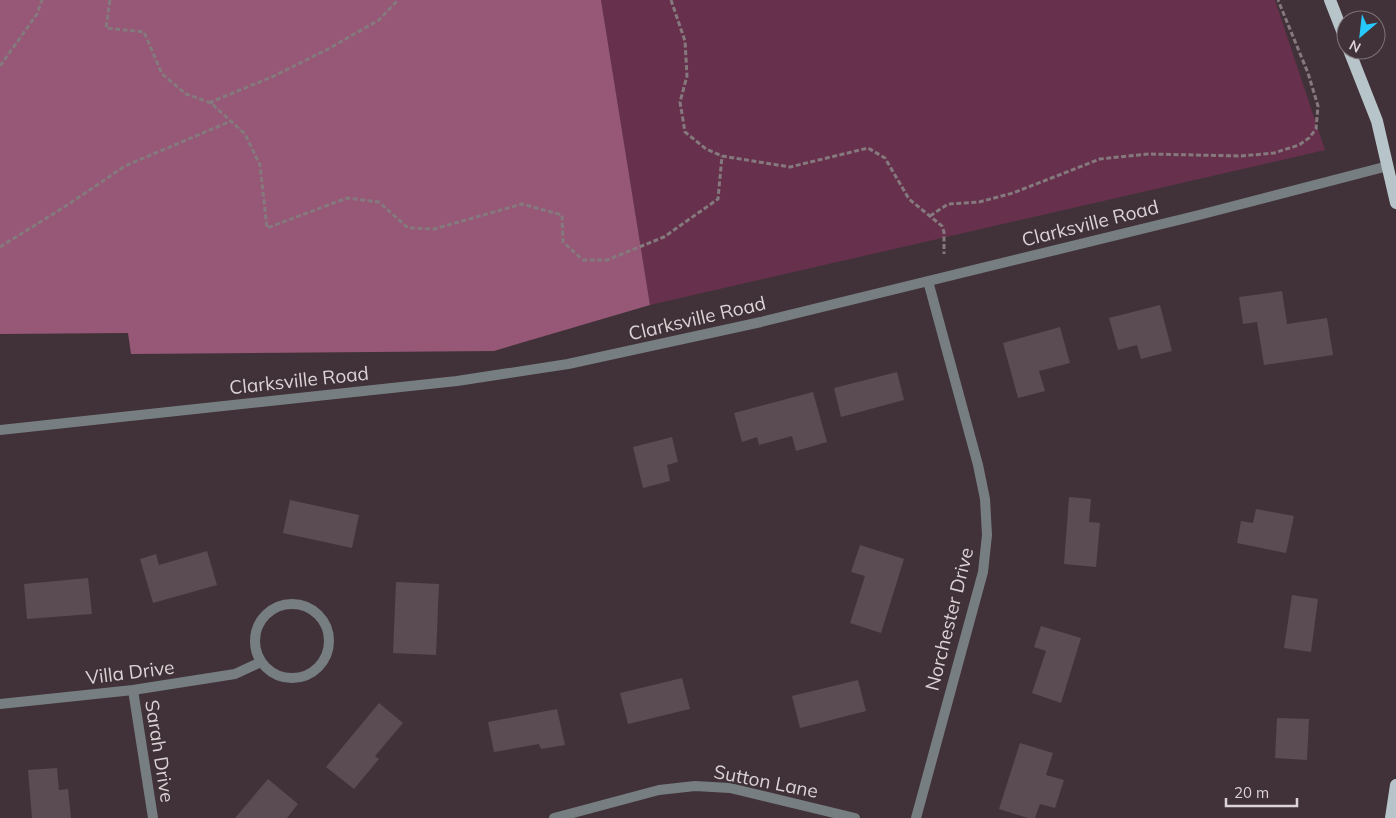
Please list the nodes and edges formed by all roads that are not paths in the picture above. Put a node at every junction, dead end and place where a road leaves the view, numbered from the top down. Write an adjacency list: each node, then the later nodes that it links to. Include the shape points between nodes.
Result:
1 (1330, 0): 2 (main road)
2 (1336, 15)
3 (1353, 60): 4 (main road, via 1377,121)
4 (1388, 166): 5 (main road); 6 (street, Clarksville Road)
5 (1396, 203)
6 (928, 281): 7 (street, Clarksville Road, via 568,364 457,380); 15 (street, Norchester Drive, via 978,465 985,499 987,536 983,572)
7 (0, 430)
8 (261, 662): 8 (street, via 285,678 300,678 313,672 329,648 323,620 298,604 270,610 260,621 255,634 255,649); 9 (street, Villa Drive, via 235,674)
9 (133, 690): 10 (street, Villa Drive); 12 (street, Sarah Drive)
10 (0, 704)
11 (1396, 785): 16 (main road)
12 (153, 818)
13 (554, 818): 14 (street, Sutton Lane, via 659,790 695,786 730,788)
14 (855, 818)
15 (916, 818)
16 (1391, 818)

